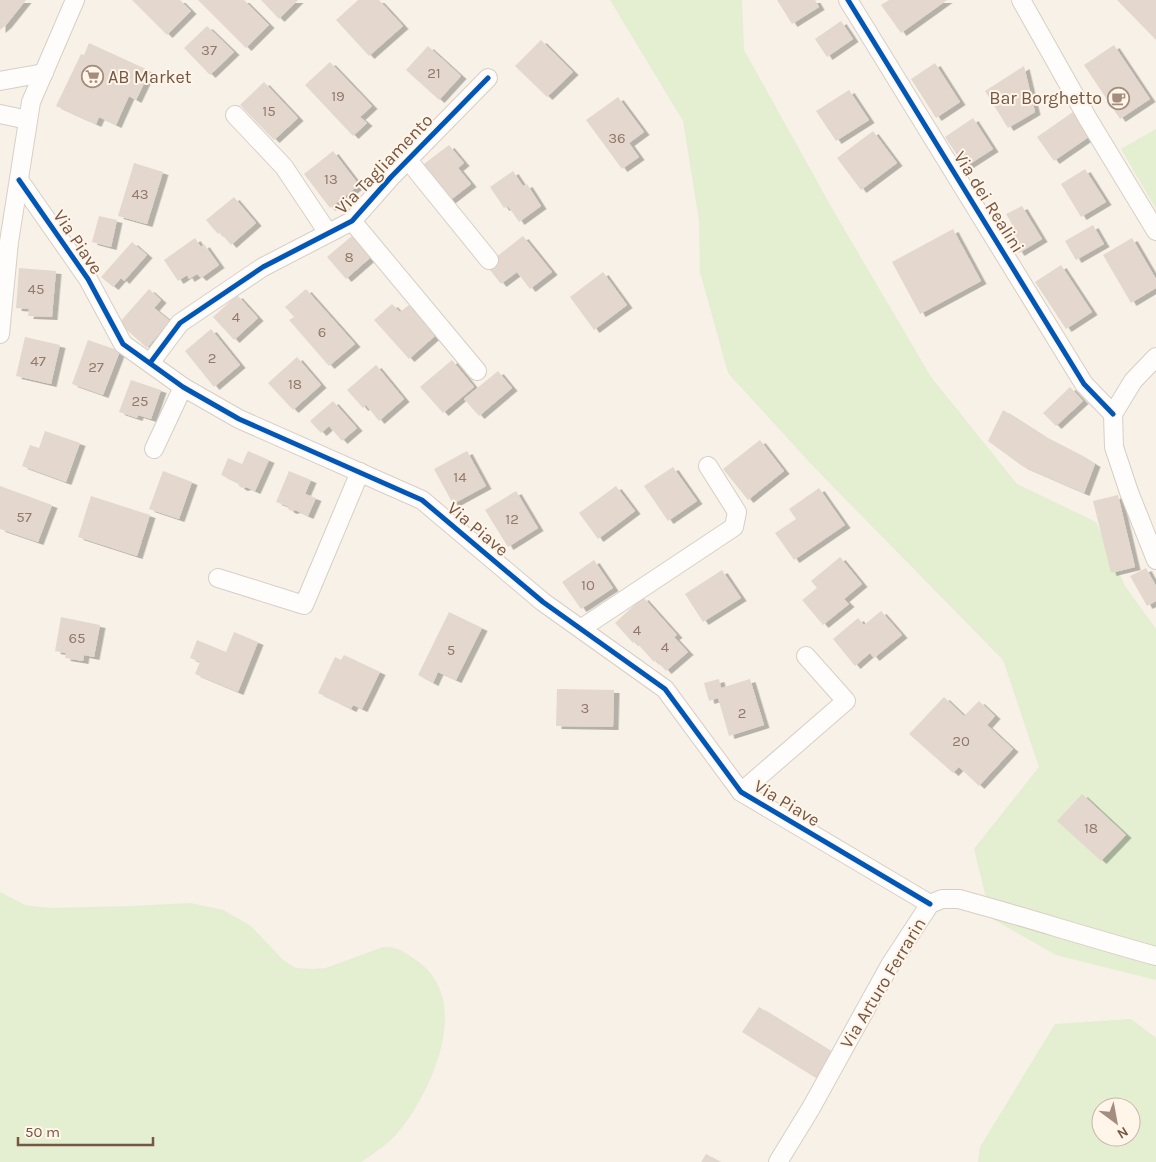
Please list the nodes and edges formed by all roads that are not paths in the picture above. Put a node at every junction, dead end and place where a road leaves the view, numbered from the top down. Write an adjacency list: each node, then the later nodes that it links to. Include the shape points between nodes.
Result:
1 (75, 0): 4 (street)
2 (848, 0): 21 (street, Via dei Realini, via 1084,384)
3 (1021, 0): 13 (street)
4 (44, 73): 6 (street); 9 (street, via 31,102)
5 (488, 78): 10 (street, Via Tagliamento)
6 (0, 82)
7 (0, 114): 9 (street)
8 (235, 115): 14 (street, Via Tagliamento, via 284,167)
9 (28, 120): 11 (street)
10 (408, 160): 12 (street, Via Tagliamento); 15 (street, Via Tagliamento)
11 (19, 180): 16 (street); 18 (street, Via Piave, via 88,279 123,344)
12 (352, 221): 14 (street, Via Tagliamento); 19 (street, Via Tagliamento)
13 (1156, 231)
14 (328, 233): 18 (street, Via Tagliamento, via 263,267 180,323)
15 (488, 260)
16 (0, 334)
17 (1156, 357): 21 (street, via 1133,381)
18 (150, 362): 20 (street, Via Piave)
19 (477, 371)
20 (183, 387): 22 (street); 24 (street, Via Piave, via 239,419)
21 (1114, 414): 25 (street, via 1114,447)
22 (154, 449)
23 (708, 466): 29 (street, via 737,512 734,527)
24 (360, 472): 28 (street, via 304,605); 29 (street, Via Piave, via 422,500 543,602)
25 (1129, 492): 26 (street); 27 (street)
26 (1156, 526)
27 (1156, 560)
28 (218, 578)
29 (582, 628): 31 (street, Via Piave, via 665,689)
30 (806, 656): 31 (street, Via Piave, via 846,701)
31 (741, 792): 32 (street, Via Piave)
32 (930, 904): 33 (street, Via Arturo Ferrarin, via 959,899); 34 (street, Via Arturo Ferrarin, via 890,965)
33 (1156, 956)
34 (778, 1162)

